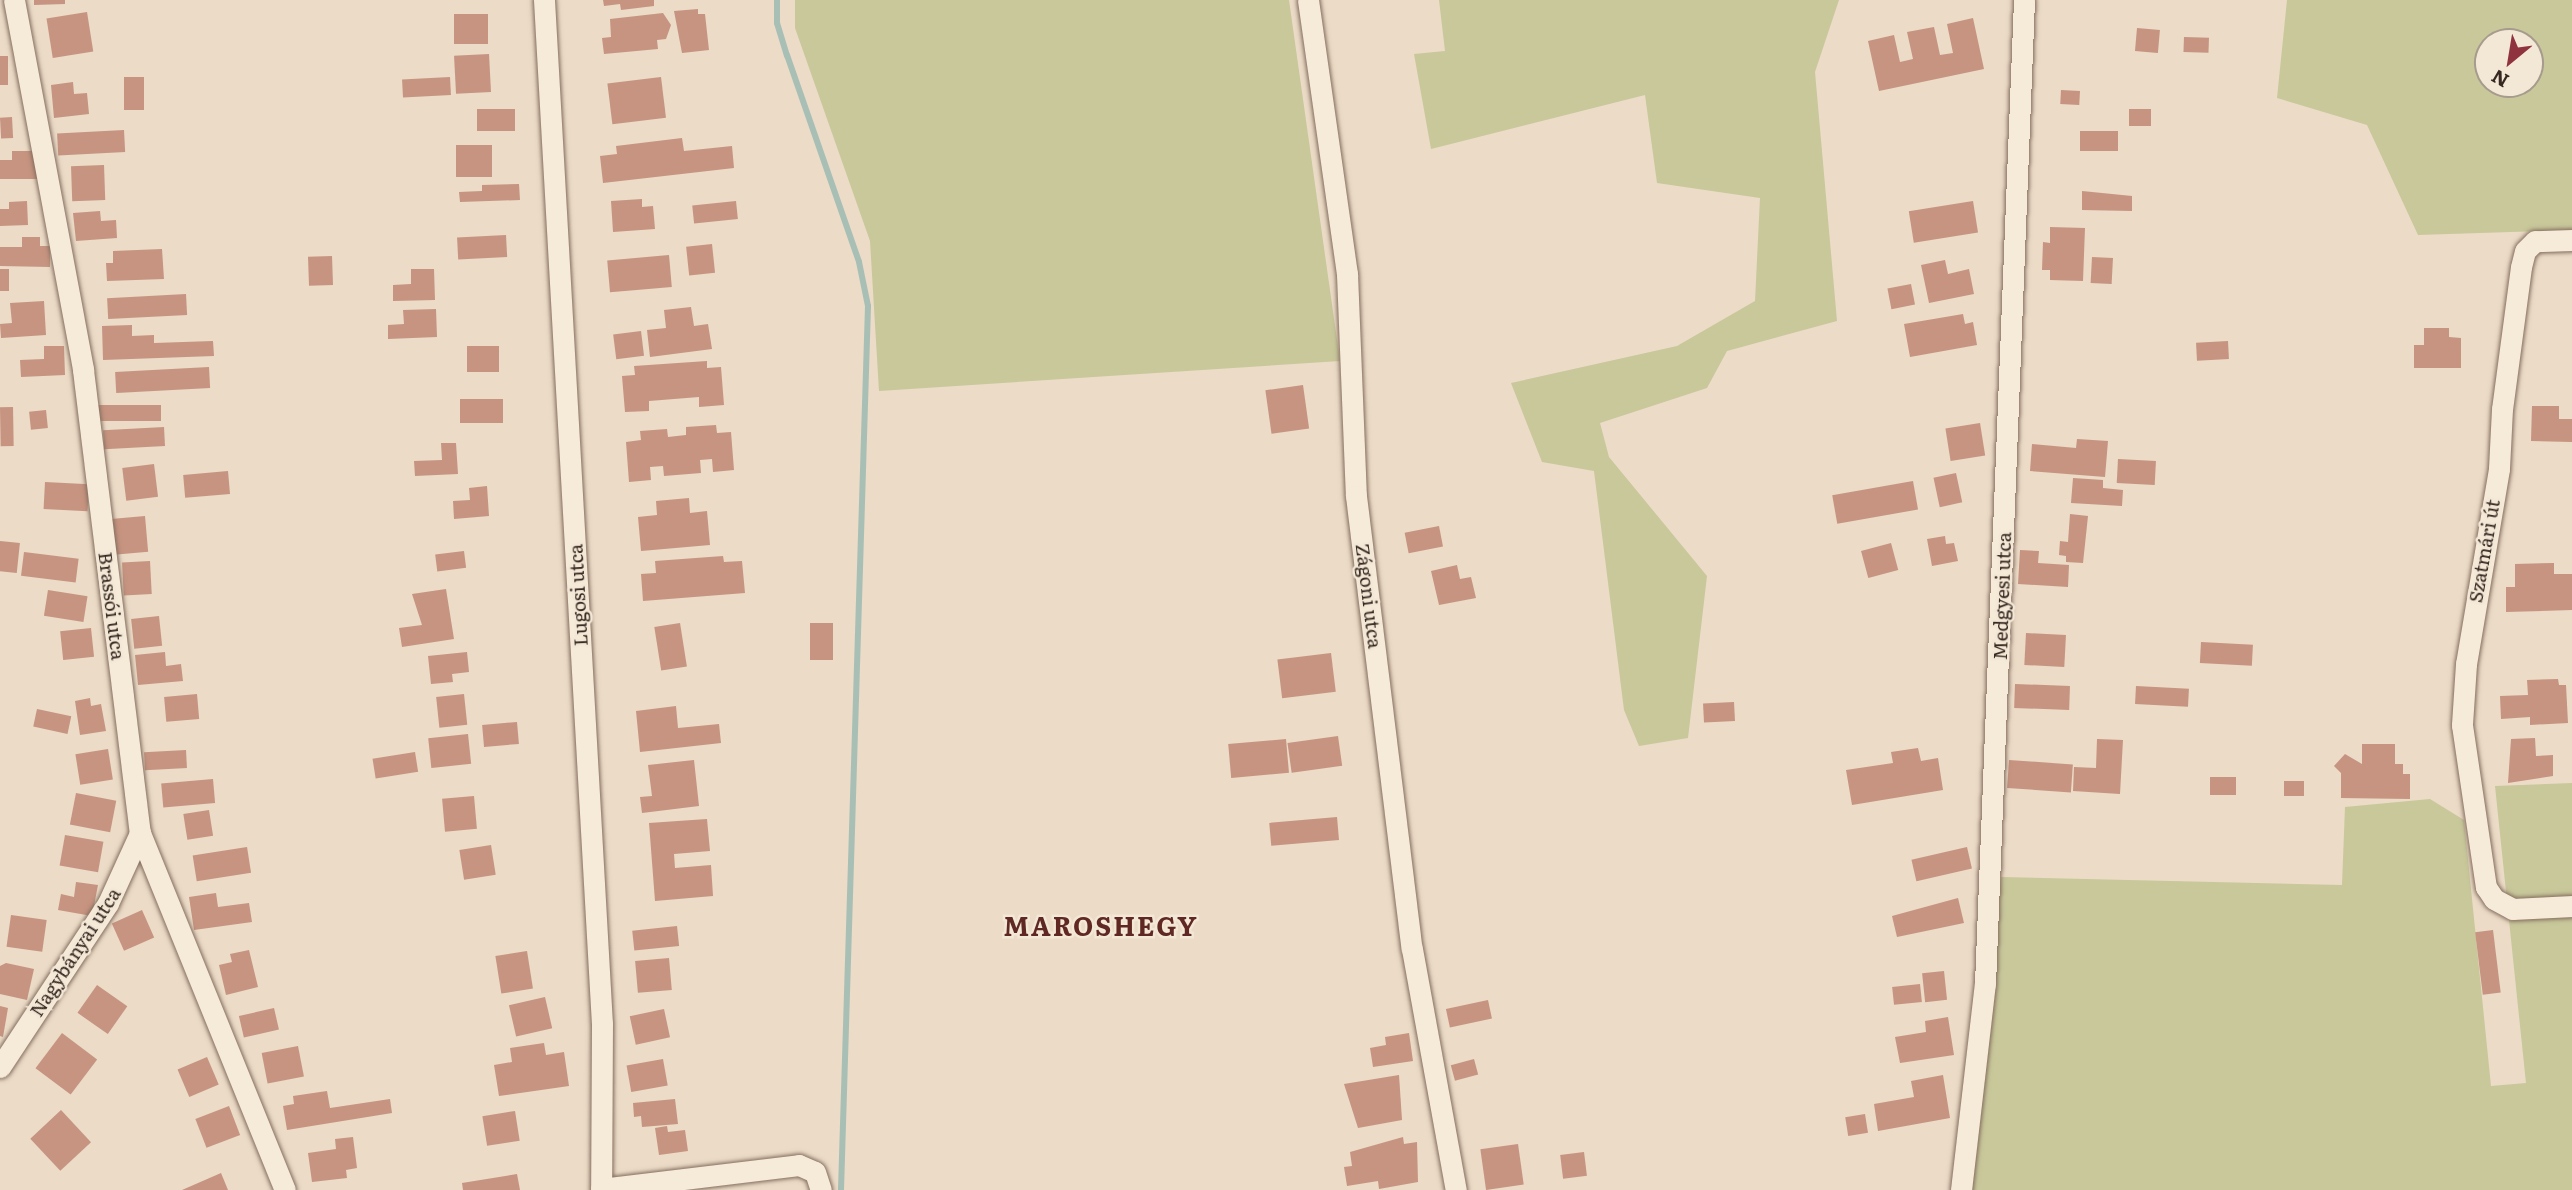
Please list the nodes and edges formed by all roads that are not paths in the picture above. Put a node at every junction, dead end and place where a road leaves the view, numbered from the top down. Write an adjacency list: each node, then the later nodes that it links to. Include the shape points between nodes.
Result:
1 (14, 0): 6 (street, Brassói utca, via 83,370)
2 (544, 0): 9 (street, Lugosi utca, via 602,1023)
3 (1308, 0): 12 (street, Zágoni utca, via 1347,274 1356,496 1410,935)
4 (2024, 0): 13 (street, Medgyesi utca, via 1985,984)
5 (2572, 240): 7 (street, Szatmári út, via 2535,242 2525,251 2521,267 2501,409 2499,469 2466,664 2462,725 2486,887 2494,899 2513,909)
6 (140, 833): 8 (street, Nagybányai utca, via 108,903); 10 (street, Brassói utca)
7 (2572, 906)
8 (0, 1067)
9 (601, 1189): 11 (street, via 799,1165 815,1172)
10 (285, 1190)
11 (821, 1190)
12 (1456, 1190)
13 (1961, 1190)

